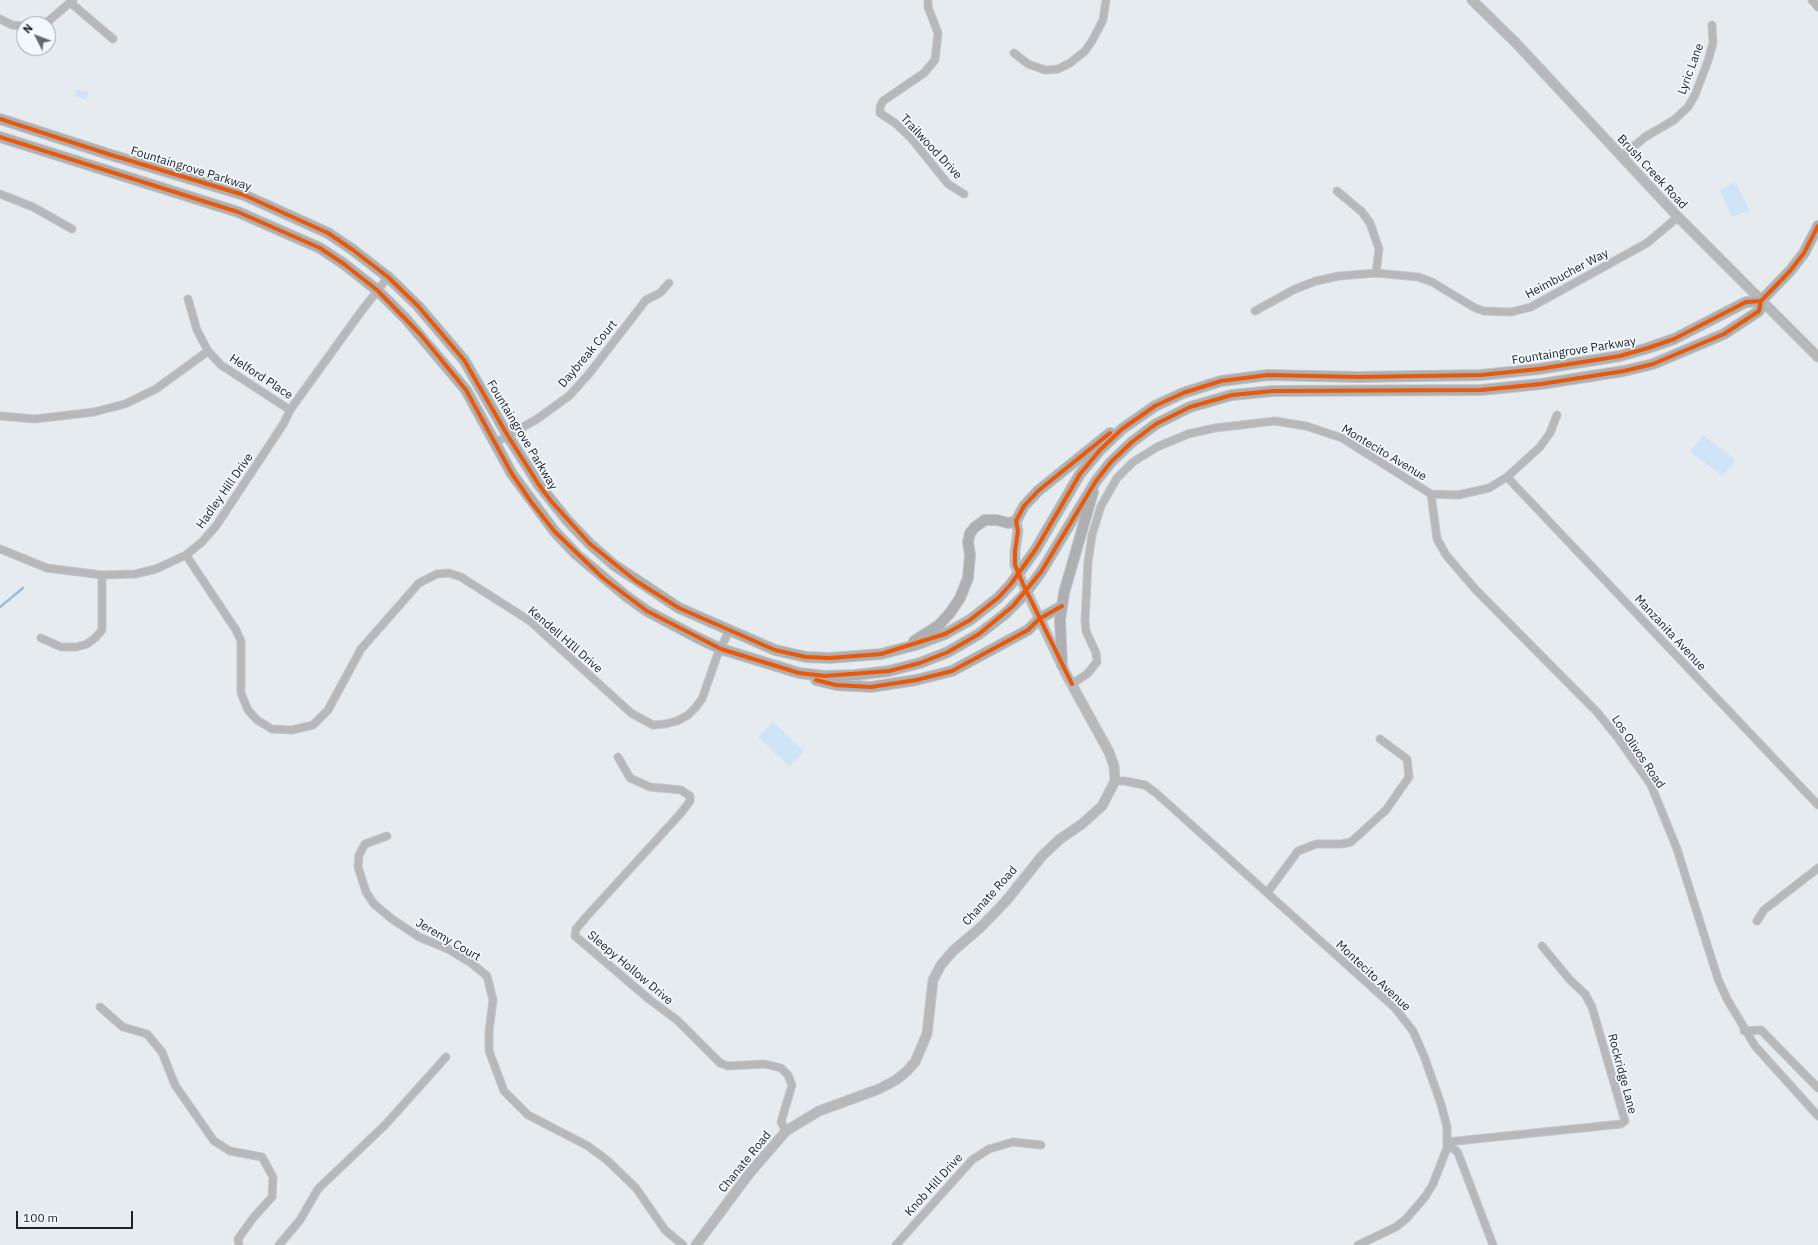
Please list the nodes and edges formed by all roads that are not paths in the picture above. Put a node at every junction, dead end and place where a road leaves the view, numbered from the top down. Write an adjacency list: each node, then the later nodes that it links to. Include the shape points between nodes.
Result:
1 (928, 0): 18 (street, Trailwood Drive, via 928,7 938,32 935,60 924,73 883,101 880,113 911,138 948,184)
2 (1106, 0): 12 (street, via 1103,20 1092,41 1085,51 1070,63 1058,69 1044,70 1028,64)
3 (1472, 0): 15 (street, Brush Creek Road, via 1516,43)
4 (1812, 0): 6 (street)
5 (72, 2): 7 (street); 11 (street)
6 (1818, 7)
7 (55, 16)
8 (0, 19): 9 (street)
9 (16, 25)
10 (1712, 25): 15 (street, Lyric Lane, via 1713,43 1708,61 1688,107 1674,120 1645,137)
11 (113, 39)
12 (1014, 53)
13 (0, 119): 24 (main road, Fountaingrove Parkway, via 244,195 328,233)
14 (0, 137): 26 (main road, Fountaingrove Parkway, via 238,212 320,248)
15 (1621, 157): 19 (street, Brush Creek Road)
16 (1338, 191): 23 (street, via 1362,212 1370,223 1379,249)
17 (0, 194): 21 (street, via 33,207)
18 (964, 194)
19 (1678, 217): 23 (street, Heimbucher Way, via 1647,243 1531,307 1511,312 1475,308 1432,282 1418,277); 28 (street, Brush Creek Road)
20 (1818, 226): 22 (main road)
21 (72, 229)
22 (1816, 237): 28 (main road, via 1790,271)
23 (1376, 273): 29 (street, Heimbucher Way, via 1316,281 1295,288)
24 (388, 277): 26 (street, Hadley Hill Drive); 36 (main road, Fountaingrove Parkway, via 423,312 464,360)
25 (669, 283): 36 (street, Daybreak Court, via 660,293 646,300 588,375 568,396)
26 (377, 290): 32 (street, Hadley Hill Drive); 37 (main road, Fountaingrove Parkway, via 421,335 466,390)
27 (188, 299): 30 (street, Helford Place, via 197,330)
28 (1761, 301): 31 (street, Brush Creek Road); 34 (main road, Fountaingrove Parkway, via 1746,302 1674,339 1620,356 1481,375 1268,375 1221,381 1184,393); 38 (main road, Fountaingrove Parkway, via 1759,311 1724,334 1653,364 1624,371 1482,390 1273,391 1232,395 1190,407 1156,424)
29 (1255, 311)
30 (208, 351): 32 (street, Helford Place, via 221,365); 35 (street, via 156,389 125,404 94,412 35,419)
31 (1818, 357)
32 (290, 410): 43 (street, Hadley Hill Drive, via 216,526)
33 (1557, 414): 39 (street, Montecito Avenue, via 1550,433 1540,447)
34 (1141, 415): 41 (main road, via 1116,428 1038,491 1024,506); 50 (main road, Fountaingrove Parkway, bridge, via 1100,450 1080,474 1036,549 998,598 970,620 945,634)
35 (0, 416)
36 (508, 436): 37 (street, Daybreak Court); 47 (main road, Fountaingrove Parkway, via 551,501 590,544 614,565 658,596)
37 (494, 443): 49 (main road, Fountaingrove Parkway, via 532,503 577,555 647,611)
38 (1111, 462): 45 (main road, via 1093,492); 52 (main road, Fountaingrove Parkway, bridge, via 1096,481 1041,572 1024,595 979,634 948,652 889,671 825,676)
39 (1507, 477): 40 (street, Montecito Avenue, via 1489,488 1474,492 1458,495); 57 (street, Manzanita Avenue)
40 (1431, 494): 53 (street, Montecito Avenue, via 1342,438 1306,426 1275,421 1215,428 1188,434 1157,447 1133,462 1117,478 1101,506 1089,555 1085,621 1097,662 1087,674); 64 (street, Los Olivos Road, via 1437,539 1446,555 1476,590 1597,712 1651,785 1677,848 1718,979)
41 (1016, 521): 46 (street, via 1018,531 1015,565); 50 (main road, via 1008,523 986,520 975,527 968,542 968,578 960,598 950,613 939,625 915,640)
42 (0, 549): 44 (street, Hadley Hill Drive, via 47,568)
43 (186, 555): 44 (street, Hadley Hill Drive, via 156,569 135,574); 49 (street, Kendell HIll Drive, via 238,636 242,650 241,693 248,710 257,720 272,729 292,730 313,725 328,710 361,649 419,583 436,574 450,573 461,577 530,621 631,713 653,725 677,721 695,708 702,699 717,656)
44 (102, 575): 48 (street, via 102,630 95,638 76,648 61,647)
45 (1062, 606): 46 (main road); 51 (main road)
46 (1040, 619): 51 (street); 52 (main road, via 1029,629 952,671 916,680 871,687 836,685)
47 (729, 631): 49 (street, Kendell HIll Drive); 50 (main road, Fountaingrove Parkway, via 775,650 806,657)
48 (41, 638)
49 (722, 649): 52 (main road, Fountaingrove Parkway)
50 (881, 654)
51 (1062, 665): 53 (street)
52 (799, 673)
53 (1072, 684): 56 (street, via 1109,752 1114,766)
54 (1380, 739): 60 (street, via 1407,759 1408,777 1386,810 1351,842 1316,844 1298,851)
55 (618, 757): 68 (street, Sleepy Hollow Drive, via 630,778 650,787 681,790 690,796 690,801 587,916 576,930 575,936 677,1020 720,1063 728,1066 765,1064 781,1068 788,1075 792,1085 781,1122)
56 (1115, 781): 60 (street, Montecito Avenue, via 1135,782 1150,789); 68 (street, Chanate Road, via 1102,806 1042,856 996,911 941,965 933,980 924,1041 915,1062 906,1072 879,1089 819,1111)
57 (1818, 805)
58 (387, 836): 73 (street, Jeremy Court, via 365,844 359,855 358,867 366,892 374,904 392,919 419,937 471,963 487,976 493,1000 489,1051 504,1091 528,1115 588,1146 608,1161 636,1188 665,1230)
59 (1818, 868): 61 (street, via 1764,910)
60 (1267, 893): 69 (street, Montecito Avenue, via 1395,1008 1405,1021 1424,1056 1441,1104 1447,1127)
61 (1757, 921)
62 (1542, 946): 69 (street, Rockridge Lane, via 1585,994 1592,1007 1625,1121 1621,1124)
63 (100, 1007): 71 (street, via 123,1027 147,1034 162,1052 175,1085 214,1141 230,1151 262,1157 273,1177 272,1197 238,1239)
64 (1744, 1031): 66 (street, via 1761,1030); 67 (street, Los Olivos Road)
65 (446, 1057): 72 (street, via 386,1124 322,1185 300,1220)
66 (1818, 1088)
67 (1818, 1116)
68 (786, 1131): 74 (street, Chanate Road, via 749,1174)
69 (1447, 1142): 76 (street, Montecito Avenue, via 1433,1184 1406,1219 1396,1227); 77 (street, via 1458,1153)
70 (1041, 1145): 75 (street, Knob Hill Drive, via 1013,1142 990,1149 972,1160)
71 (239, 1245)
72 (279, 1245)
73 (683, 1245)
74 (696, 1245)
75 (896, 1245)
76 (1358, 1245)
77 (1494, 1245)

